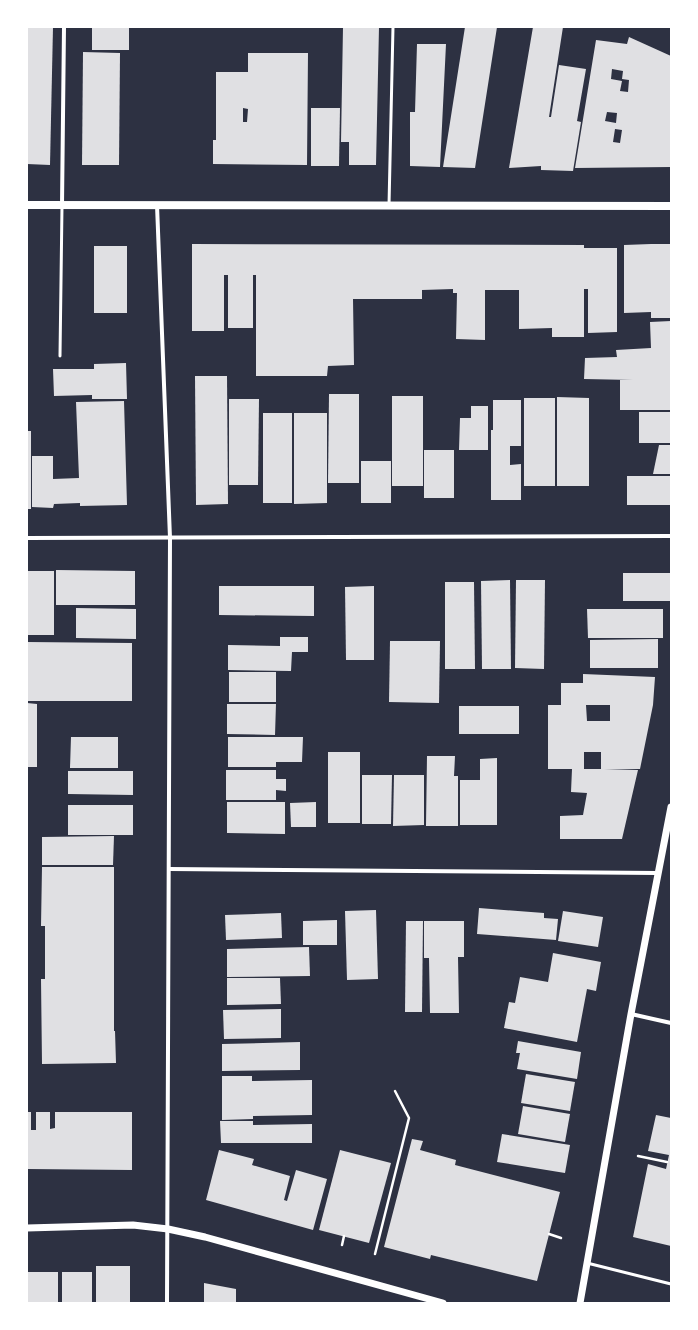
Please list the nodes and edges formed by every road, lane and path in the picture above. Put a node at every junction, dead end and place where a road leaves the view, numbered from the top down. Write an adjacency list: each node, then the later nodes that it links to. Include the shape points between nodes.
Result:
1 (64, 27): 3 (street)
2 (393, 27): 6 (lane)
3 (62, 204): 4 (main road); 5 (main road); 8 (lane)
4 (27, 205)
5 (157, 205): 6 (main road); 11 (street)
6 (390, 206): 7 (main road)
7 (671, 206)
8 (60, 356)
9 (671, 536): 11 (street)
10 (27, 538): 11 (street)
11 (170, 538): 13 (street)
12 (671, 807): 14 (street)
13 (169, 869): 14 (street); 21 (street)
14 (657, 873): 15 (street)
15 (631, 1014): 16 (street); 27 (street)
16 (671, 1023)
17 (396, 1091): 26 (path, via 409,1118)
18 (638, 1156): 19 (path)
19 (667, 1162)
20 (27, 1228): 21 (street, via 132,1226)
21 (168, 1229): 29 (street); 30 (street)
22 (549, 1234): 24 (path)
23 (344, 1236): 25 (path)
24 (561, 1238)
25 (342, 1245)
26 (375, 1254)
27 (587, 1263): 28 (lane); 31 (street)
28 (671, 1284)
29 (168, 1303)
30 (442, 1303)
31 (580, 1303)

